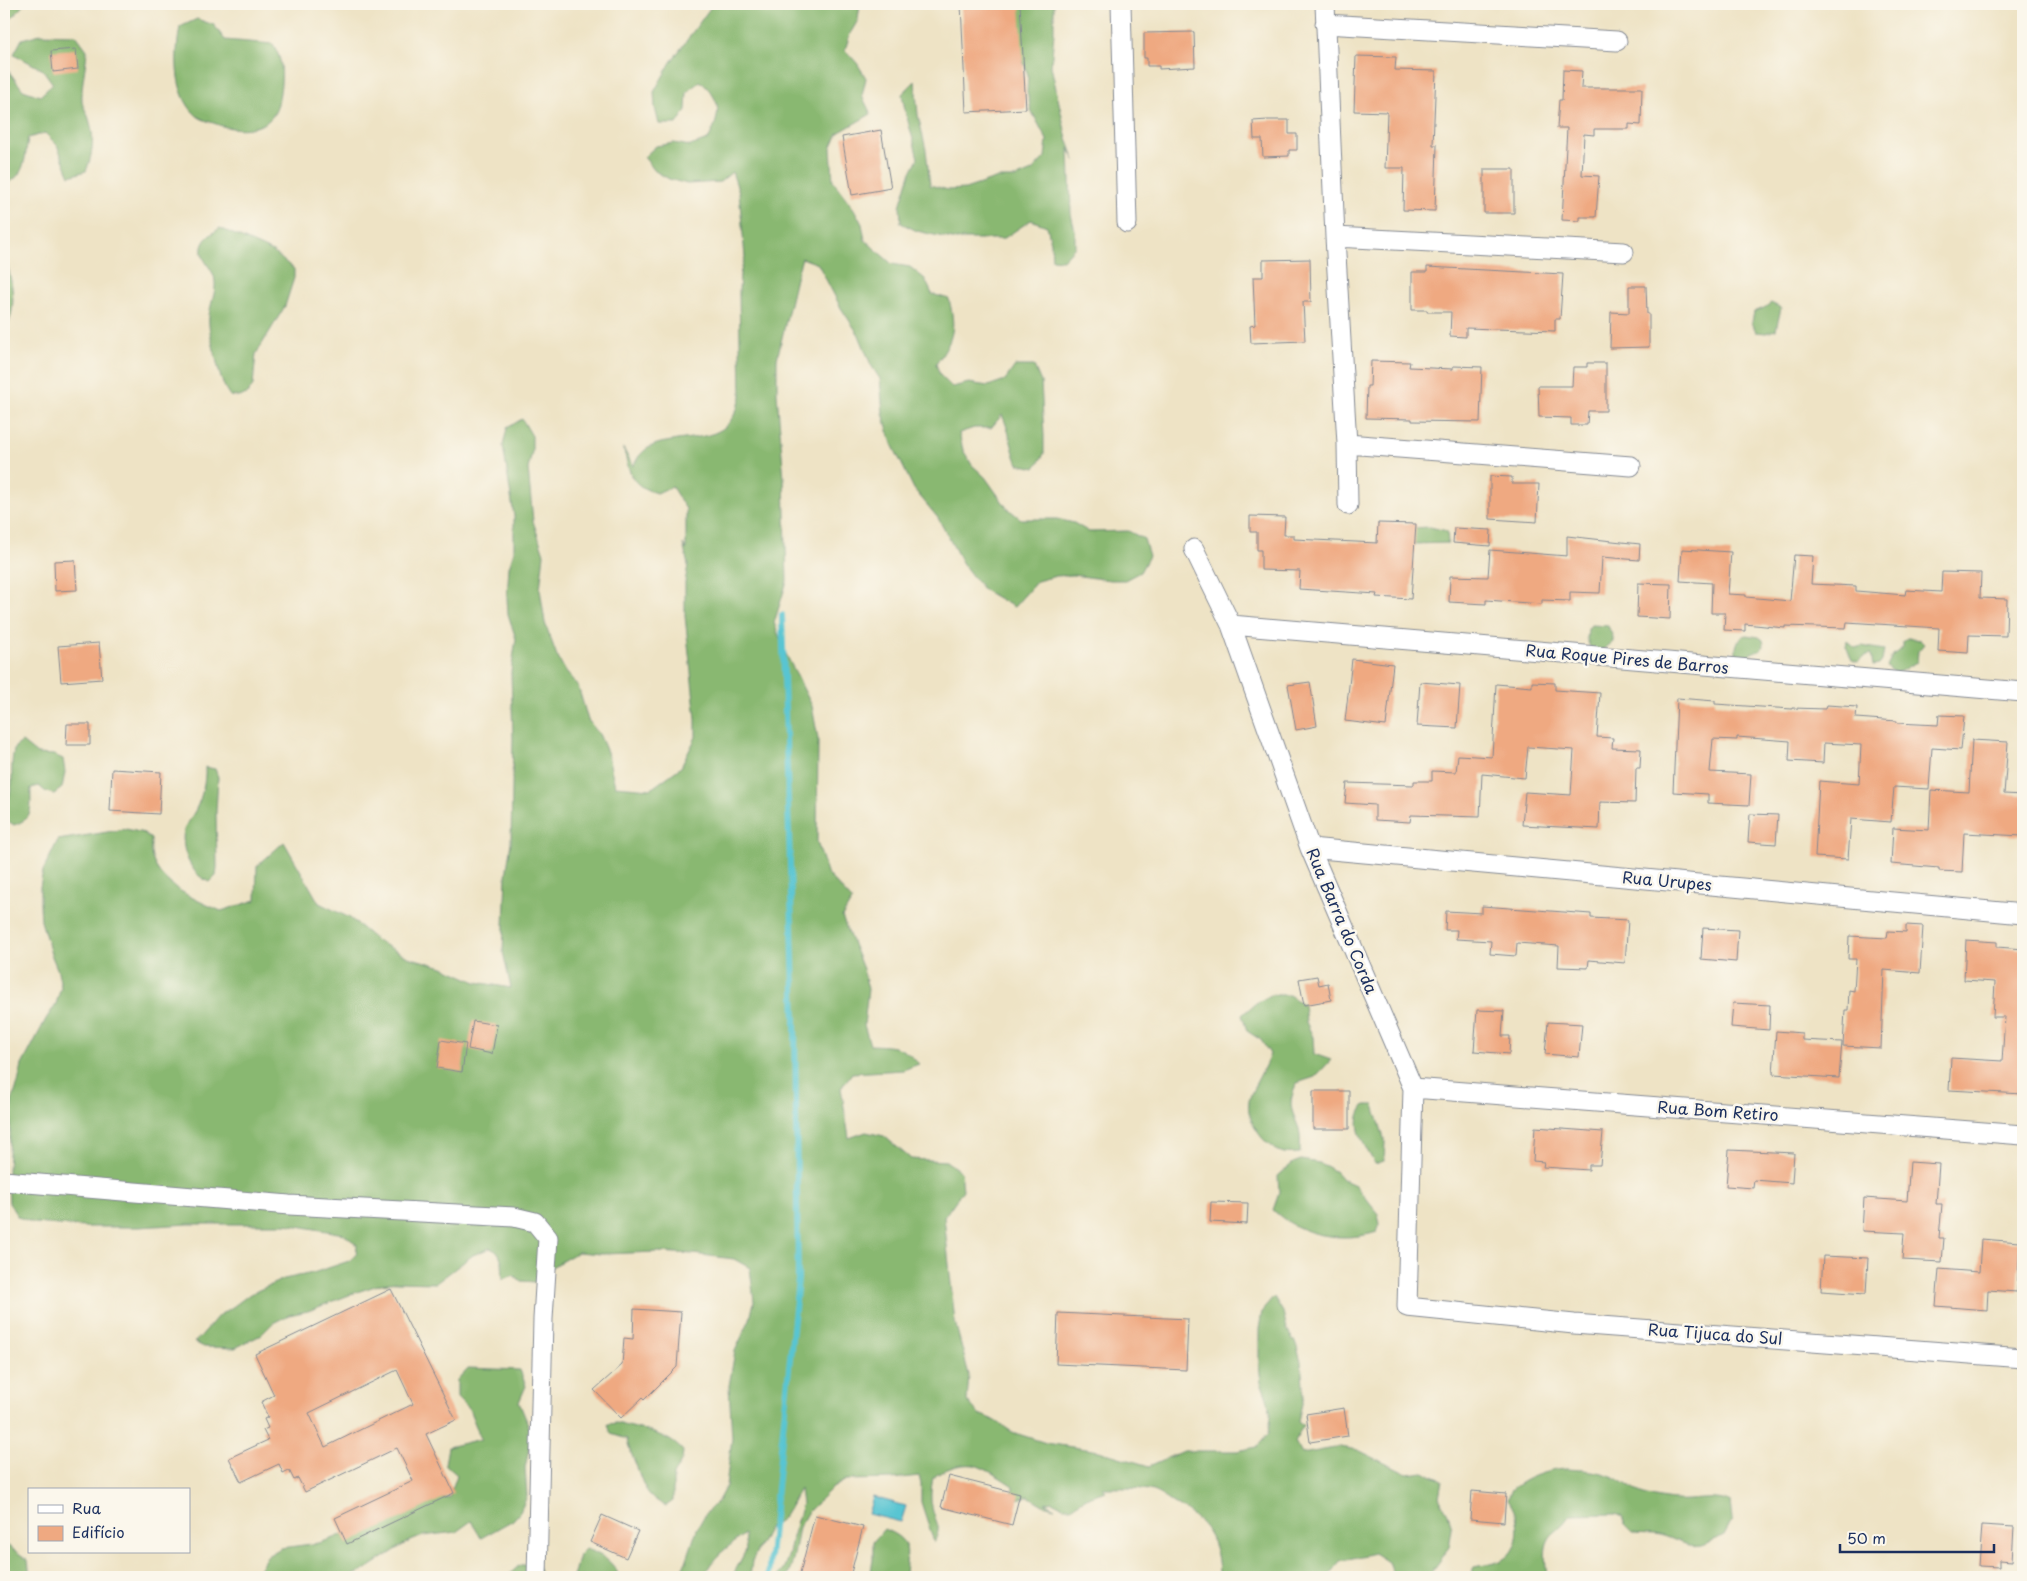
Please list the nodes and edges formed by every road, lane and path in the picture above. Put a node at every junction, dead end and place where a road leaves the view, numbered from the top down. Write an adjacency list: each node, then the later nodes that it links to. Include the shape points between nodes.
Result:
1 (1121, 4): 5 (street)
2 (1325, 4): 3 (street)
3 (1325, 24): 4 (street); 6 (street)
4 (1616, 41)
5 (1127, 222)
6 (1335, 237): 7 (street); 8 (street)
7 (1624, 252)
8 (1347, 444): 9 (street); 10 (street)
9 (1631, 466)
10 (1348, 505)
11 (1194, 549): 12 (street, Rua Barra do Corda)
12 (1231, 625): 13 (street, Rua Roque Pires de Barros); 14 (street, Rua Barra do Corda)
13 (2023, 692)
14 (1310, 848): 15 (street, Rua Urupes); 16 (street, Rua Barra do Corda)
15 (2023, 914)
16 (1413, 1088): 17 (street, Rua Bom Retiro); 19 (street, Rua Barra do Corda)
17 (2023, 1135)
18 (4, 1181): 21 (street, via 289,1205 514,1217 534,1222 548,1238)
19 (1407, 1308): 20 (street, Rua Tijuca do Sul)
20 (2023, 1358)
21 (537, 1577)

